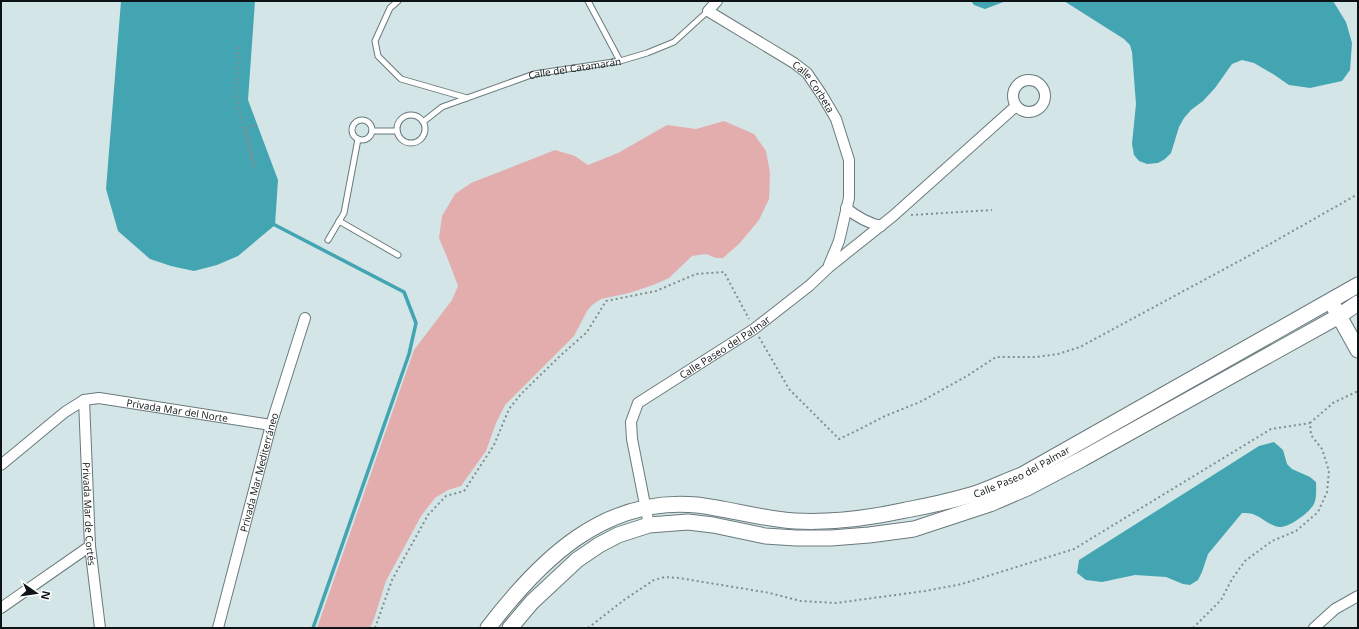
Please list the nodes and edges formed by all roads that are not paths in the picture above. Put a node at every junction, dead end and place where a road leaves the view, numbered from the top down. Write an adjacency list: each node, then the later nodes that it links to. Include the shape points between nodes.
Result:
1 (398, 1): 6 (lane, via 390,8 375,41 378,56 401,79)
2 (588, 1): 5 (lane)
3 (717, 1): 4 (street, Calle del Catamarán)
4 (708, 12): 5 (lane, Calle del Catamarán, via 674,42); 12 (street, Calle Corbeta, via 794,63 807,74 836,119 849,160 849,198)
5 (620, 61): 6 (lane, Calle del Catamarán, via 534,74)
6 (467, 98): 8 (lane, Calle del Catamarán, via 442,107)
7 (1016, 106): 14 (street, Calle Paseo del Palmar)
8 (423, 122): 9 (lane, via 417,116 408,115 401,119); 9 (lane, via 424,134 415,143 403,141)
9 (396, 130): 10 (lane)
10 (372, 131): 11 (lane, via 366,140); 11 (lane, via 370,123 359,120 352,129)
11 (358, 139): 13 (lane, via 344,213)
12 (846, 208): 14 (street, via 870,224); 17 (street, Calle Corbeta, via 838,241)
13 (339, 221): 15 (lane); 16 (lane)
14 (881, 226): 17 (street, Calle Paseo del Palmar)
15 (328, 240)
16 (398, 255)
17 (828, 266): 27 (street, Calle Paseo del Palmar, via 809,286 754,329 638,403 631,422 632,439)
18 (1352, 289): 19 (street, Calle Paseo del Palmar); 20 (street)
19 (1331, 301): 21 (street); 27 (street, Calle Paseo del Palmar, via 1022,475 939,504 867,518 829,521 782,520 696,505)
20 (1356, 308): 21 (street, Calle Paseo del Palmar)
21 (1339, 316): 23 (street); 28 (street, Calle Paseo del Palmar, via 1027,488 990,504 914,529 861,536 796,538 765,536 688,522)
22 (305, 318): 25 (street, Privada Mar Mediterráneo)
23 (1358, 350)
24 (84, 400): 25 (street, Privada Mar del Norte, via 99,398); 26 (street, via 65,412); 29 (street, Privada Mar de Cortés)
25 (271, 425): 33 (street, Privada Mar Mediterráneo)
26 (1, 464)
27 (645, 507): 28 (street, Calle Paseo del Palmar); 34 (street, Calle Paseo del Palmar, via 600,523 571,541 533,575)
28 (650, 525): 35 (street, Calle Paseo del Palmar, via 618,535 577,560 532,602)
29 (90, 546): 31 (street); 32 (street, Privada Mar de Cortés)
30 (1358, 596): 36 (street, via 1335,609)
31 (1, 608)
32 (100, 628)
33 (218, 628)
34 (488, 628)
35 (510, 628)
36 (1314, 628)

